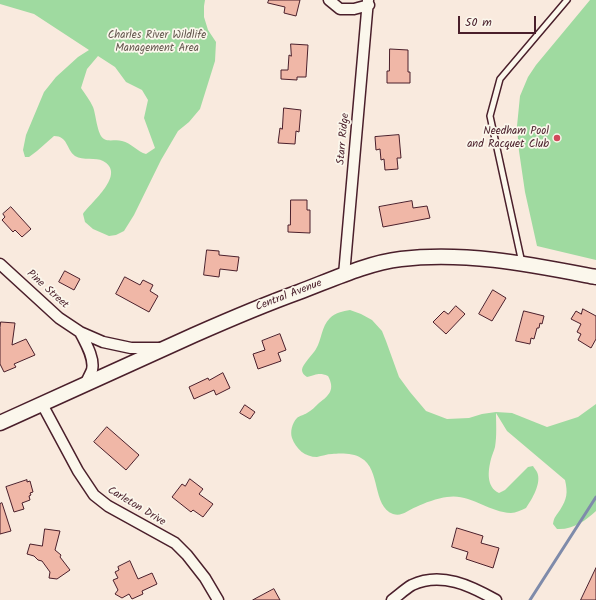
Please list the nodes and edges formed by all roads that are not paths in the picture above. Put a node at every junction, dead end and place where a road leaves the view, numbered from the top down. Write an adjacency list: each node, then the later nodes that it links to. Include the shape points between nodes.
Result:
1 (329, 0): 3 (street, Starr Ridge, via 340,9 354,9)
2 (567, 0): 4 (lane, via 500,79 490,116)
3 (368, 3): 6 (street, Starr Ridge)
4 (522, 263): 6 (main road, Central Avenue, via 460,257 418,257 370,265); 7 (main road, Central Avenue)
5 (0, 264): 8 (street, Pine Street, via 59,318)
6 (344, 275): 9 (main road, Central Avenue, via 264,304)
7 (596, 277)
8 (80, 332): 9 (street, Pine Street, via 103,342 131,348); 10 (street, Pine Street, via 91,358 92,369)
9 (165, 348): 10 (main road, Central Avenue)
10 (85, 385): 11 (main road, Central Avenue)
11 (42, 404): 12 (main road, Central Avenue); 14 (street, Carleton Drive, via 94,495 108,506 175,544 205,578)
12 (0, 423)
13 (494, 599): 15 (street, via 459,582 434,580 412,585)
14 (218, 600)
15 (392, 600)

